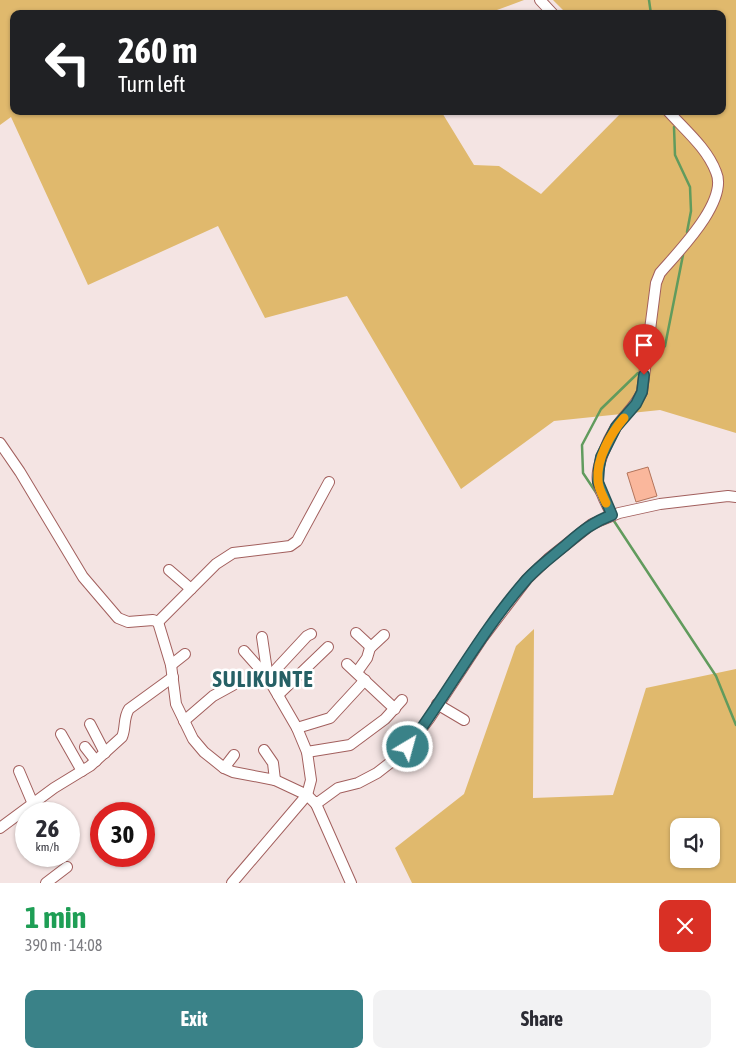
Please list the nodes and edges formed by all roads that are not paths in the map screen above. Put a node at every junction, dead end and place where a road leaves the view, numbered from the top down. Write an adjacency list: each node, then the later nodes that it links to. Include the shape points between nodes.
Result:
1 (540, 0): 2 (street)
2 (549, 10)
3 (672, 115): 7 (street, via 702,148 718,174 718,184 702,224 660,273 656,283 642,392 616,427 601,457 598,482)
4 (0, 443): 10 (street, via 84,577 118,618 128,622)
5 (329, 482): 9 (street, via 297,541 290,546 233,553 216,564)
6 (736, 495): 7 (street, via 660,504)
7 (609, 516): 28 (street, via 592,524 528,579)
8 (169, 570): 9 (street)
9 (191, 590): 10 (street)
10 (158, 622): 20 (street)
11 (356, 633): 15 (street)
12 (311, 634): 23 (street)
13 (384, 635): 15 (street)
14 (262, 637): 23 (street)
15 (371, 647): 21 (street)
16 (328, 648): 26 (street)
17 (244, 651): 23 (street)
18 (185, 654): 20 (street)
19 (347, 664): 21 (street)
20 (171, 665): 22 (street)
21 (356, 672): 24 (street)
22 (173, 677): 31 (street, via 175,700); 37 (street, via 129,710 122,737)
23 (268, 678): 26 (street)
24 (365, 680): 29 (street); 33 (street, via 330,718)
25 (233, 685): 31 (street, via 213,696)
26 (278, 695): 33 (street)
27 (402, 700): 29 (street)
28 (437, 704): 30 (street); 48 (street, via 400,756 377,773 358,783 338,788)
29 (395, 709): 38 (street, via 350,745)
30 (464, 720)
31 (184, 721): 41 (street, via 204,752)
32 (90, 724): 37 (street)
33 (297, 728): 38 (street)
34 (61, 734): 43 (street)
35 (85, 747): 40 (street)
36 (264, 750): 44 (street, via 273,763)
37 (105, 752): 40 (street)
38 (307, 752): 45 (street, via 311,780)
39 (234, 755): 41 (street)
40 (96, 761): 43 (street)
41 (224, 768): 44 (street)
42 (19, 771): 46 (street)
43 (82, 771): 47 (street)
44 (275, 780): 45 (street)
45 (307, 795): 48 (street); 53 (street)
46 (32, 802)
47 (36, 802)
48 (316, 804): 54 (street)
49 (15, 817): 50 (street)
50 (0, 828)
51 (67, 867): 52 (street)
52 (46, 883)
53 (232, 883)
54 (352, 883)

